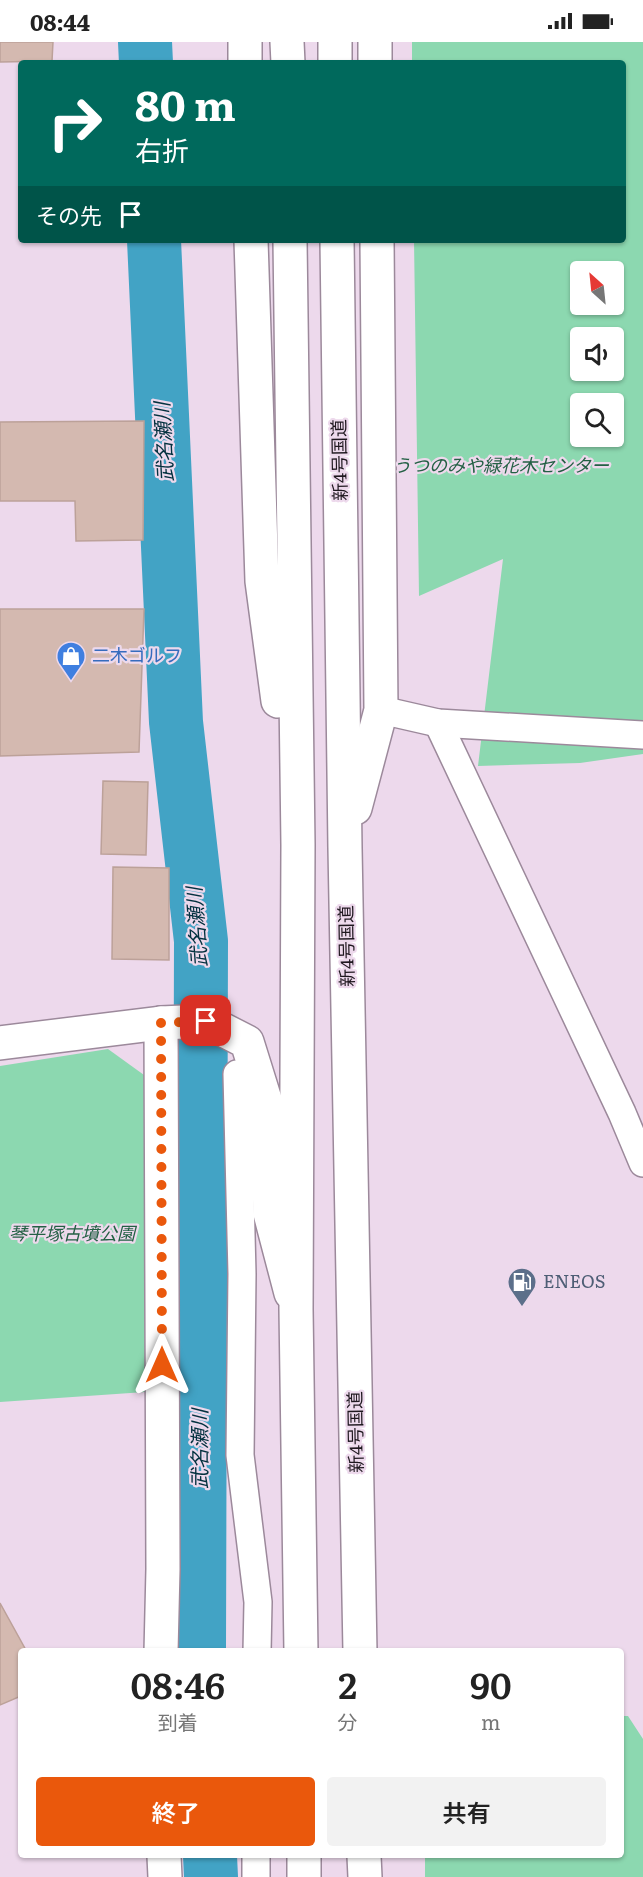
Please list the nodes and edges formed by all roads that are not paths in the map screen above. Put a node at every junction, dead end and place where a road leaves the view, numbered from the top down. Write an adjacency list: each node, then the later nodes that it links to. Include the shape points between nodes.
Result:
1 (245, 42): 5 (main road)
2 (287, 42): 6 (main road)
3 (335, 42): 7 (main road)
4 (375, 42): 8 (main road)
5 (245, 60)
6 (288, 60)
7 (335, 60)
8 (375, 60)
9 (251, 243): 16 (main road, via 262,581)
10 (290, 243): 16 (main road)
11 (337, 243): 17 (main road, 新4号国道)
12 (377, 243): 13 (main road)
13 (381, 710): 14 (street); 17 (main road)
14 (438, 723): 15 (street); 21 (street)
15 (643, 735)
16 (298, 845): 22 (main road)
17 (345, 848): 26 (main road, 新4号国道)
18 (161, 1023): 19 (main road); 22 (main road, via 206,1021 247,1042 266,1103 270,1213); 23 (main road)
19 (0, 1043)
20 (237, 1074): 24 (street, via 242,1274 240,1455 258,1602)
21 (643, 1162)
22 (296, 1309): 25 (main road)
23 (161, 1648)
24 (258, 1648)
25 (301, 1648)
26 (360, 1648)
27 (164, 1858): 31 (main road)
28 (256, 1858): 32 (street)
29 (304, 1858): 33 (main road)
30 (364, 1858): 34 (main road)
31 (165, 1877)
32 (255, 1877)
33 (304, 1877)
34 (365, 1877)

